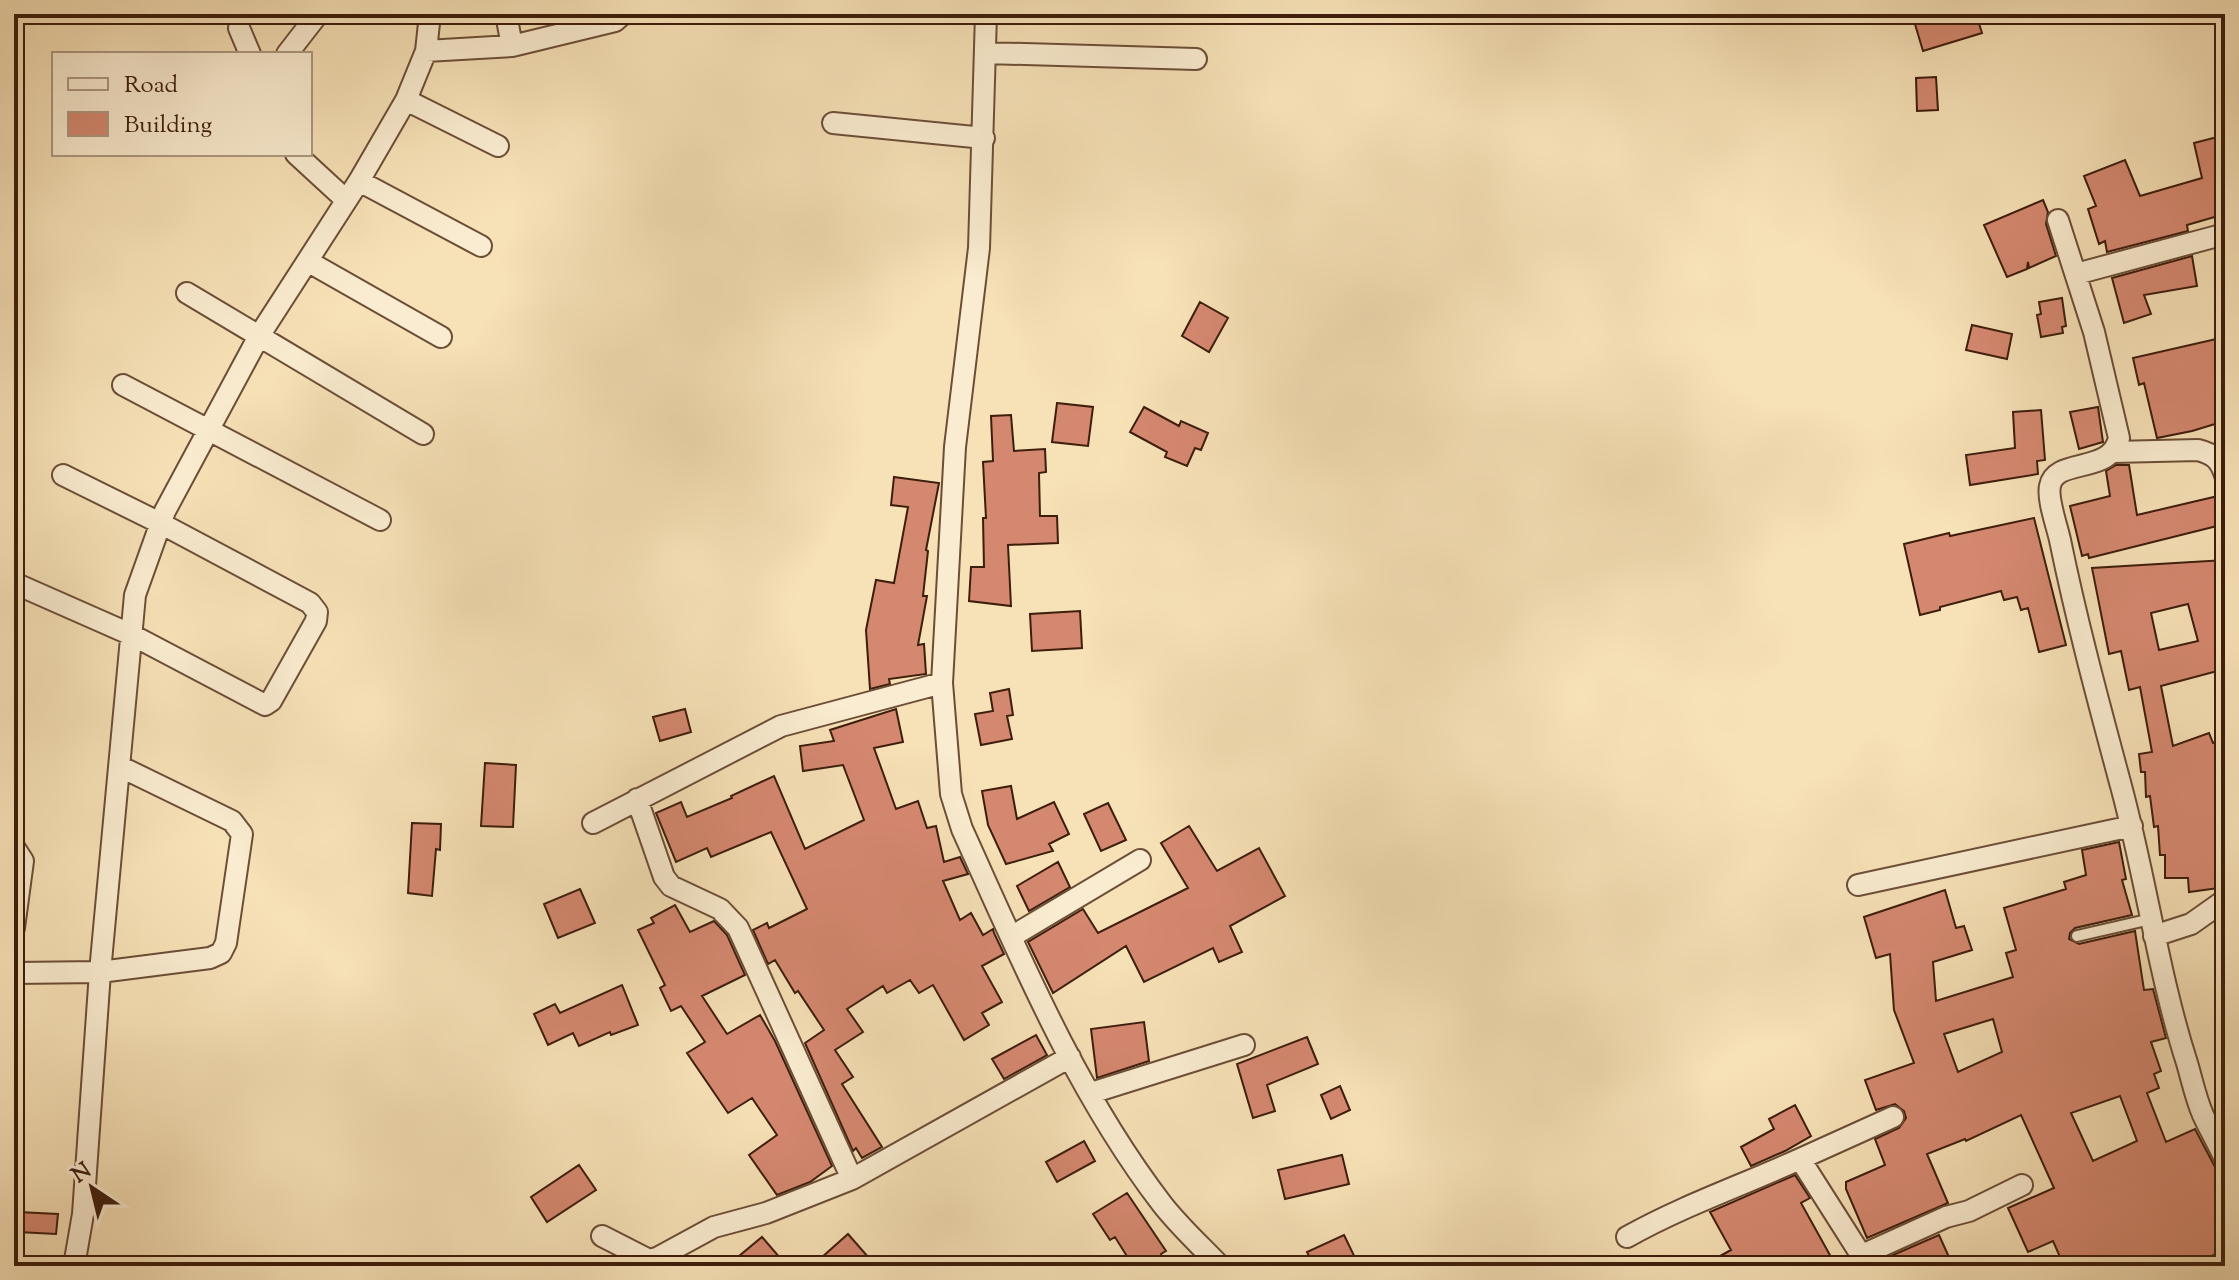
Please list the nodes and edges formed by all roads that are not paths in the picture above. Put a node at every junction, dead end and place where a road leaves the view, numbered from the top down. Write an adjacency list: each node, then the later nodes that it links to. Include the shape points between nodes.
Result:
1 (318, 14): 10 (street)
2 (430, 14): 8 (street)
3 (506, 14): 7 (street)
4 (623, 14): 7 (street, via 615,21)
5 (986, 14): 11 (street)
6 (239, 28): 9 (street)
7 (512, 46): 8 (street)
8 (426, 51): 13 (street)
9 (249, 52)
10 (289, 52)
11 (986, 53): 12 (street); 15 (street)
12 (1196, 59)
13 (406, 100): 16 (street); 18 (street)
14 (833, 123): 15 (street)
15 (984, 138): 38 (street, via 979,248 955,447)
16 (498, 146)
17 (298, 156): 19 (street)
18 (359, 181): 19 (street); 22 (street)
19 (346, 200): 23 (street)
20 (2058, 220): 24 (street)
21 (2225, 234): 24 (street)
22 (481, 246)
23 (309, 262): 26 (street); 27 (street)
24 (2076, 274): 31 (street, via 2110,391 2119,438)
25 (187, 293): 26 (street)
26 (259, 336): 29 (street); 30 (street)
27 (441, 337)
28 (123, 385): 29 (street)
29 (207, 431): 34 (street); 35 (street)
30 (423, 434)
31 (2114, 452): 33 (street, via 2208,452 2221,461); 42 (street, via 2061,473 2050,486 2070,593)
32 (63, 475): 35 (street)
33 (2225, 475)
34 (380, 520)
35 (160, 523): 37 (street, via 135,595); 37 (street, via 310,603 317,617 265,705)
36 (14, 583): 37 (street)
37 (132, 635): 39 (street)
38 (942, 683): 40 (street, via 781,726); 50 (street, via 951,794)
39 (121, 767): 51 (street); 51 (street, via 232,821 242,834 221,953)
40 (637, 799): 41 (street); 59 (street, via 671,886 720,909 738,928)
41 (593, 823)
42 (2132, 826): 45 (street); 48 (street)
43 (14, 847): 47 (street, via 23,861)
44 (1140, 860): 50 (street)
45 (1858, 885)
46 (2225, 900): 48 (street, via 2191,924)
47 (14, 928)
48 (2153, 928): 49 (lane); 58 (street, via 2178,1035 2203,1114)
49 (2077, 936)
50 (1011, 937): 54 (street)
51 (100, 972): 52 (street); 64 (street, via 83,1214)
52 (14, 973)
53 (1244, 1045): 55 (street)
54 (1070, 1057): 55 (street); 59 (street)
55 (1091, 1093): 65 (street, via 1163,1205)
56 (1893, 1117): 57 (street)
57 (1800, 1159): 62 (street); 63 (street)
58 (2225, 1159)
59 (852, 1179): 61 (street, via 714,1227 649,1260)
60 (2022, 1185): 63 (street, via 1956,1212)
61 (602, 1236)
62 (1627, 1237)
63 (1865, 1261)
64 (74, 1266)
65 (1220, 1266)

